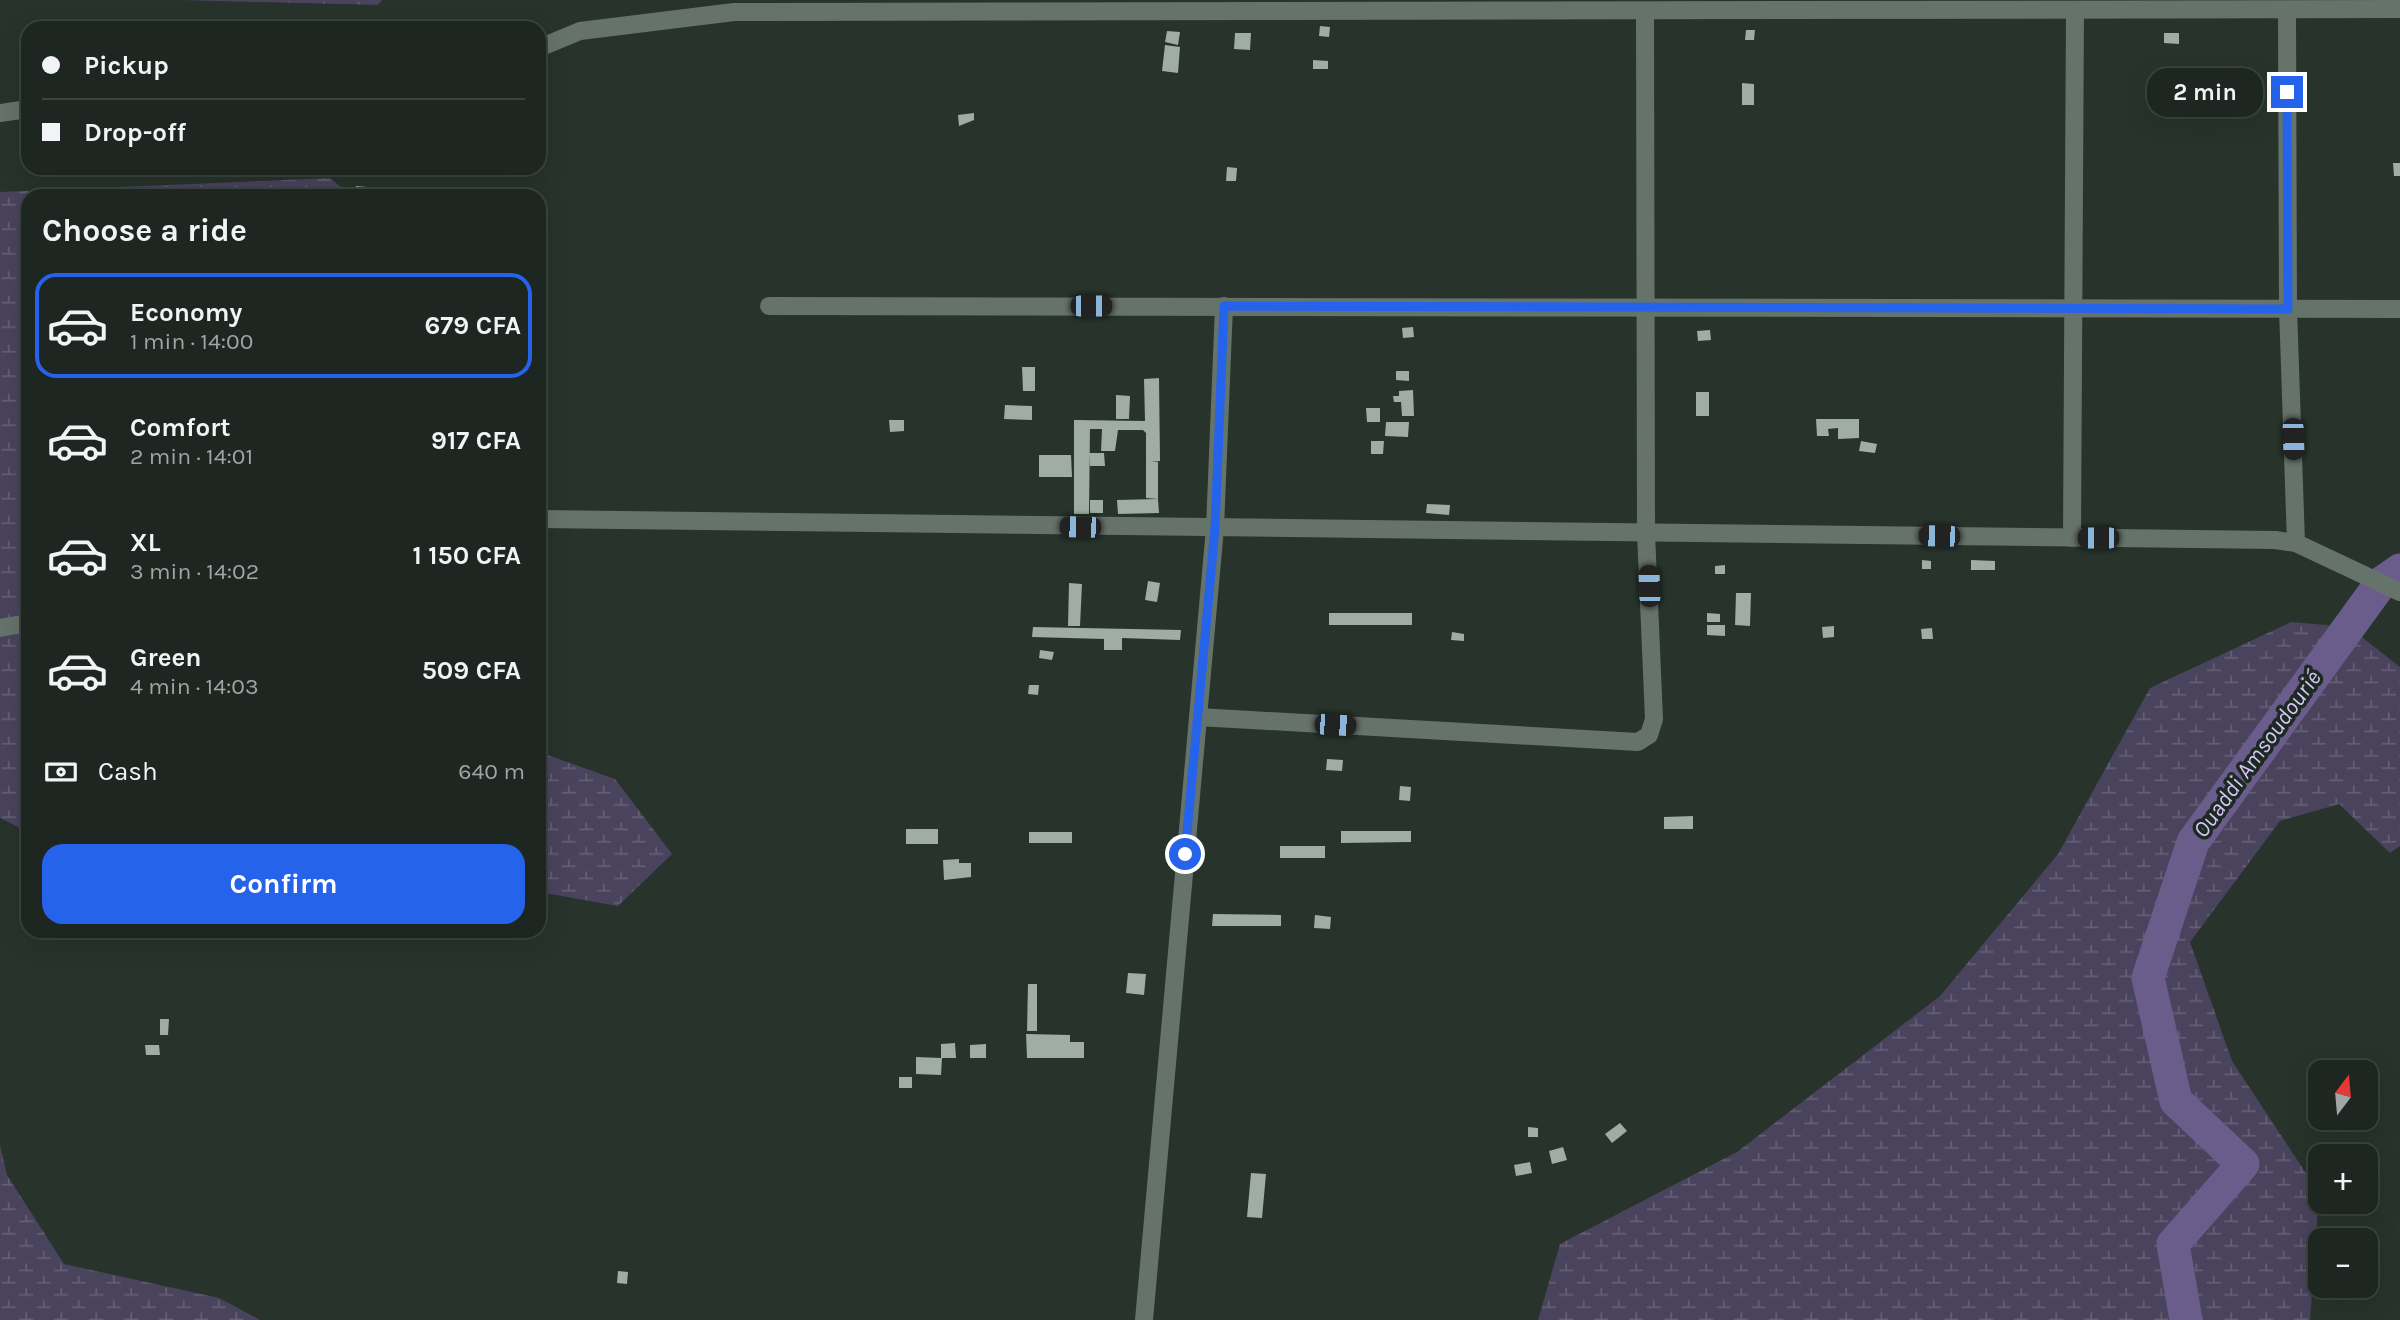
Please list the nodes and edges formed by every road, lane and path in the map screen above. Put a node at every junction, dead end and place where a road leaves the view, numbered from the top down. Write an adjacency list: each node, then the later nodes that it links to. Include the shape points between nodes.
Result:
1 (2400, 9): 4 (street)
2 (1645, 11): 3 (street); 5 (street, via 734,12 580,31); 10 (street)
3 (2075, 11): 4 (street); 11 (street)
4 (2287, 11): 12 (street)
5 (546, 45)
6 (21, 110): 7 (street)
7 (0, 113)
8 (769, 306): 9 (street)
9 (1224, 306): 10 (street); 15 (street)
10 (1646, 307): 11 (street); 16 (street)
11 (2073, 308): 12 (street); 17 (street)
12 (2288, 309): 13 (street); 18 (street)
13 (2400, 309)
14 (546, 519): 15 (street)
15 (1215, 528): 16 (street); 22 (street)
16 (1647, 533): 17 (street); 22 (street, via 1654,719 1649,735 1638,742)
17 (2072, 538): 18 (street)
18 (2296, 543): 19 (street)
19 (2400, 592)
20 (21, 624): 21 (street)
21 (0, 628)
22 (1198, 717): 23 (street)
23 (1144, 1320)

